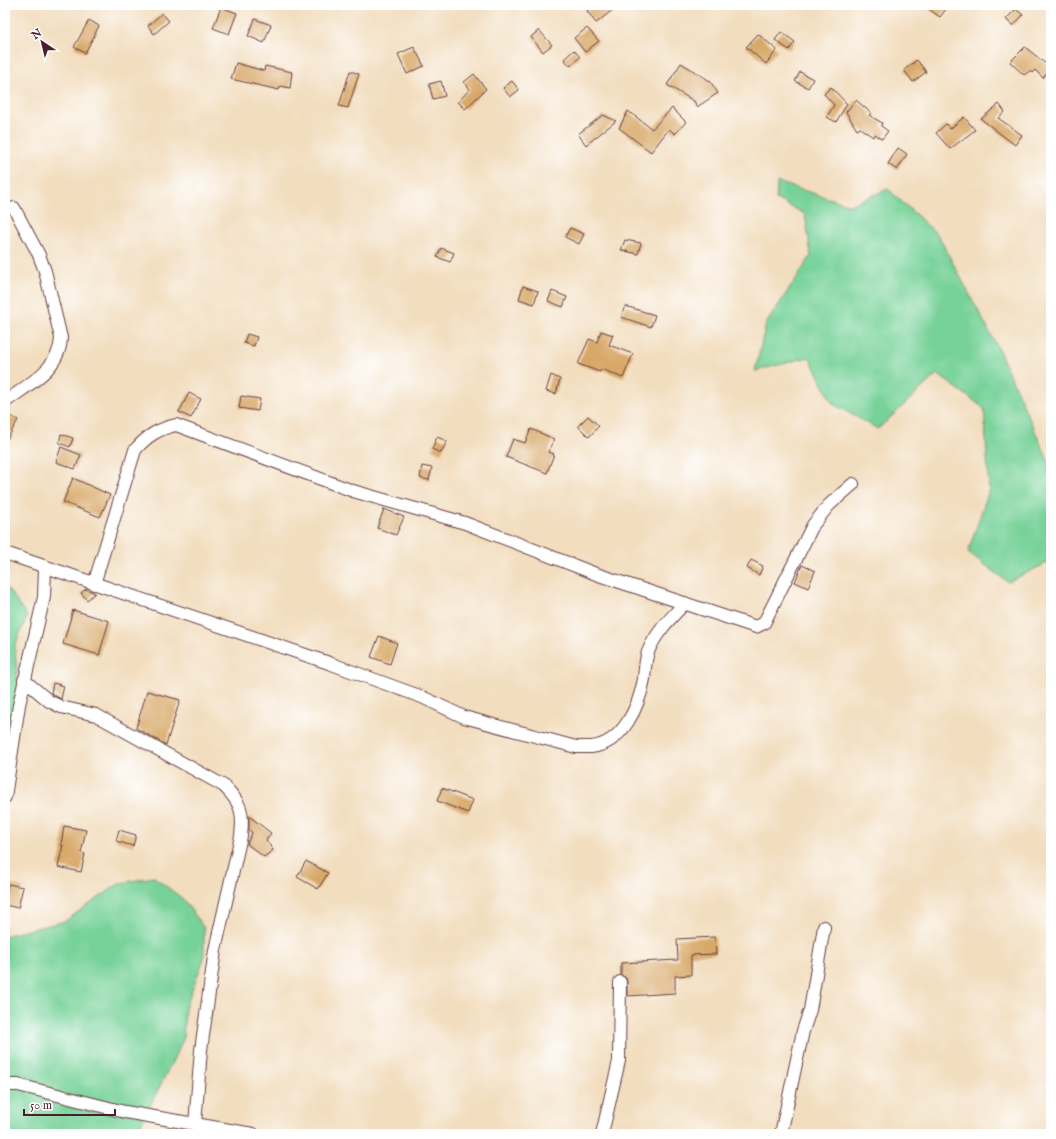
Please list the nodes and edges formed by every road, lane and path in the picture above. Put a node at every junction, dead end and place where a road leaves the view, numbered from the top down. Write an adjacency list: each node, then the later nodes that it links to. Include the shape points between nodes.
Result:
1 (14, 208): 2 (street, via 45,271 62,338 61,349 50,368)
2 (5, 402)
3 (853, 484): 7 (street, via 829,505 813,525 764,623 760,626)
4 (5, 553): 5 (street)
5 (45, 568): 6 (street); 8 (street, via 41,608)
6 (94, 584): 7 (street, via 329,663 422,697 464,717 576,747 602,744 627,723 637,704 644,679 645,662 655,638); 7 (street, via 135,450 147,437 162,428 176,425 353,491 465,523 596,574)
7 (685, 603)
8 (24, 680): 9 (street); 13 (street, via 55,704 96,715 224,786 240,806 243,819 241,836 215,950 201,1050)
9 (5, 797)
10 (824, 927): 16 (street, via 810,1010)
11 (620, 982): 15 (street, via 619,1062)
12 (5, 1085): 13 (street, via 18,1085 125,1112)
13 (195, 1124): 14 (street)
14 (253, 1134)
15 (602, 1134)
16 (781, 1134)

